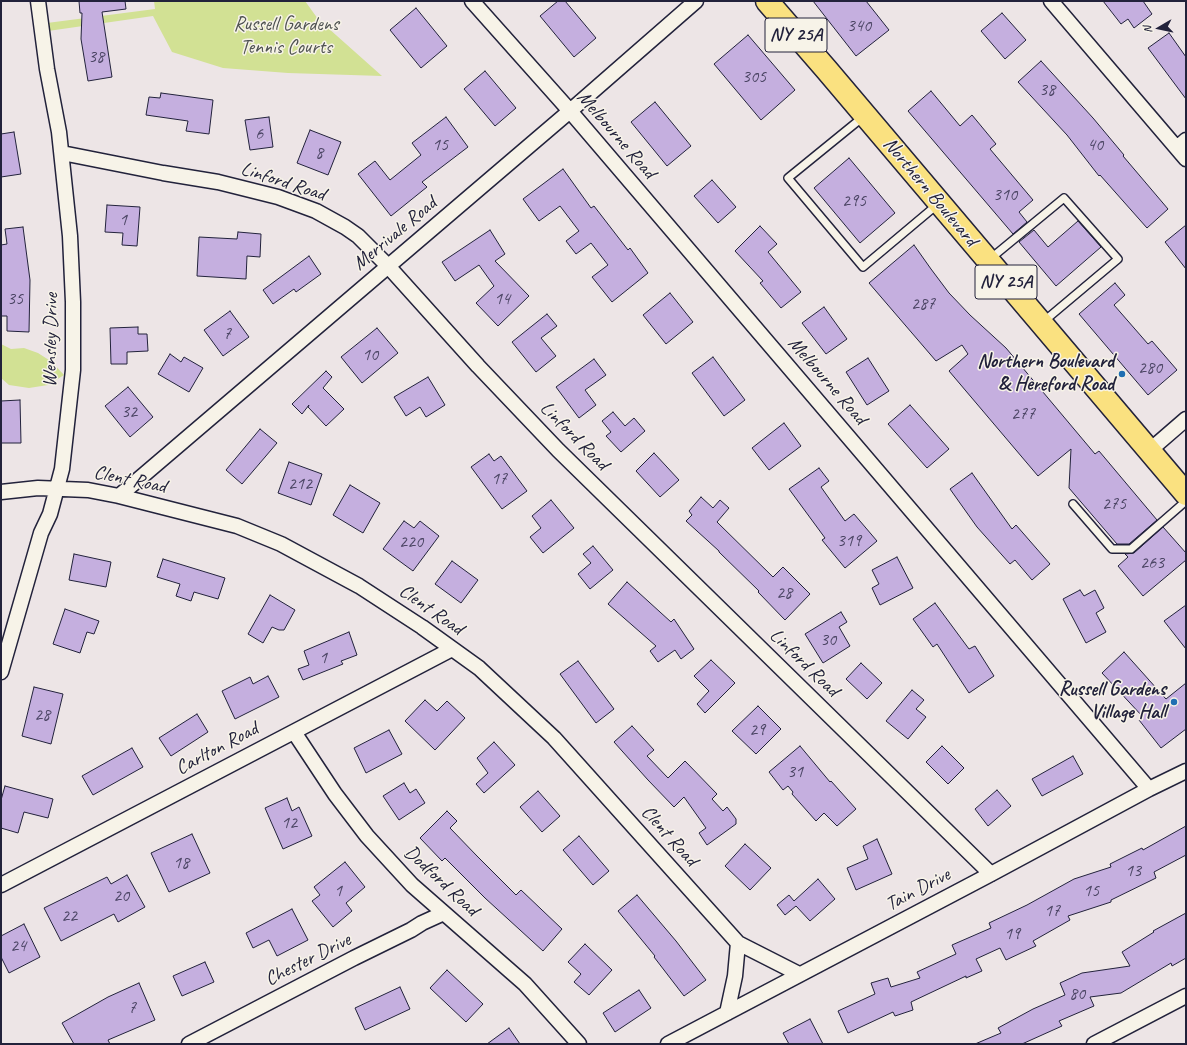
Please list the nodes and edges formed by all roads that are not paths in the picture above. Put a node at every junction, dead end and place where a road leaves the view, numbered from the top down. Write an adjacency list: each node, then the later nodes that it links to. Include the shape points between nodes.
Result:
1 (38, 1): 9 (street, Wensley Drive)
2 (472, 1): 6 (street, Melbourne Road)
3 (696, 1): 6 (street, Merrivale Road)
4 (767, 1): 7 (main road, Northern Boulevard / NY 25A)
5 (1051, 1): 8 (street)
6 (570, 111): 12 (street, Merrivale Road); 26 (street, Melbourne Road)
7 (865, 115): 10 (main road, Northern Boulevard / NY 25A); 10 (lane, via 788,178 863,267)
8 (1183, 149)
9 (62, 153): 12 (street, Linford Road, via 163,174 218,182 278,197 316,211 344,227 358,236); 16 (street, Wensley Drive, via 70,236 73,370 62,469)
10 (940, 203): 11 (main road, Northern Boulevard / NY 25A)
11 (988, 260): 13 (main road, Northern Boulevard / NY 25A); 13 (lane, via 1064,198 1118,259)
12 (388, 266): 19 (street, Merrivale Road); 27 (street, Linford Road, via 558,450)
13 (1042, 324): 15 (main road, Northern Boulevard / NY 25A)
14 (1186, 419): 15 (street)
15 (1149, 451): 18 (main road, Northern Boulevard / NY 25A)
16 (57, 489): 17 (street, Clent Road, via 38,488); 19 (street, Clent Road, via 88,490); 23 (street, Wensley Drive, via 41,533)
17 (1, 492)
18 (1186, 494)
19 (119, 496): 22 (street, Clent Road, via 236,526 281,544 359,586)
20 (1186, 502): 21 (lane, via 1131,549 1112,549)
21 (1074, 504)
22 (452, 649): 24 (street, Carlton Road); 30 (street, Clent Road, via 479,668 554,738)
23 (1, 672)
24 (294, 732): 28 (street, Carlton Road); 29 (street, Dodford Road, via 335,794 367,836 412,885)
25 (1186, 771): 26 (street, Tain Drive)
26 (1149, 789): 27 (street, Tain Drive)
27 (991, 874): 31 (street, Tain Drive)
28 (1, 885)
29 (444, 913): 34 (street, Chester Drive); 35 (street, Dodford Road, via 525,984)
30 (738, 943): 31 (street, Clent Road); 33 (street, via 735,976)
31 (799, 974): 33 (street, Tain Drive)
32 (1186, 996): 37 (street)
33 (727, 1013): 36 (street, Tain Drive)
34 (190, 1044)
35 (579, 1044)
36 (668, 1044)
37 (1094, 1044)

